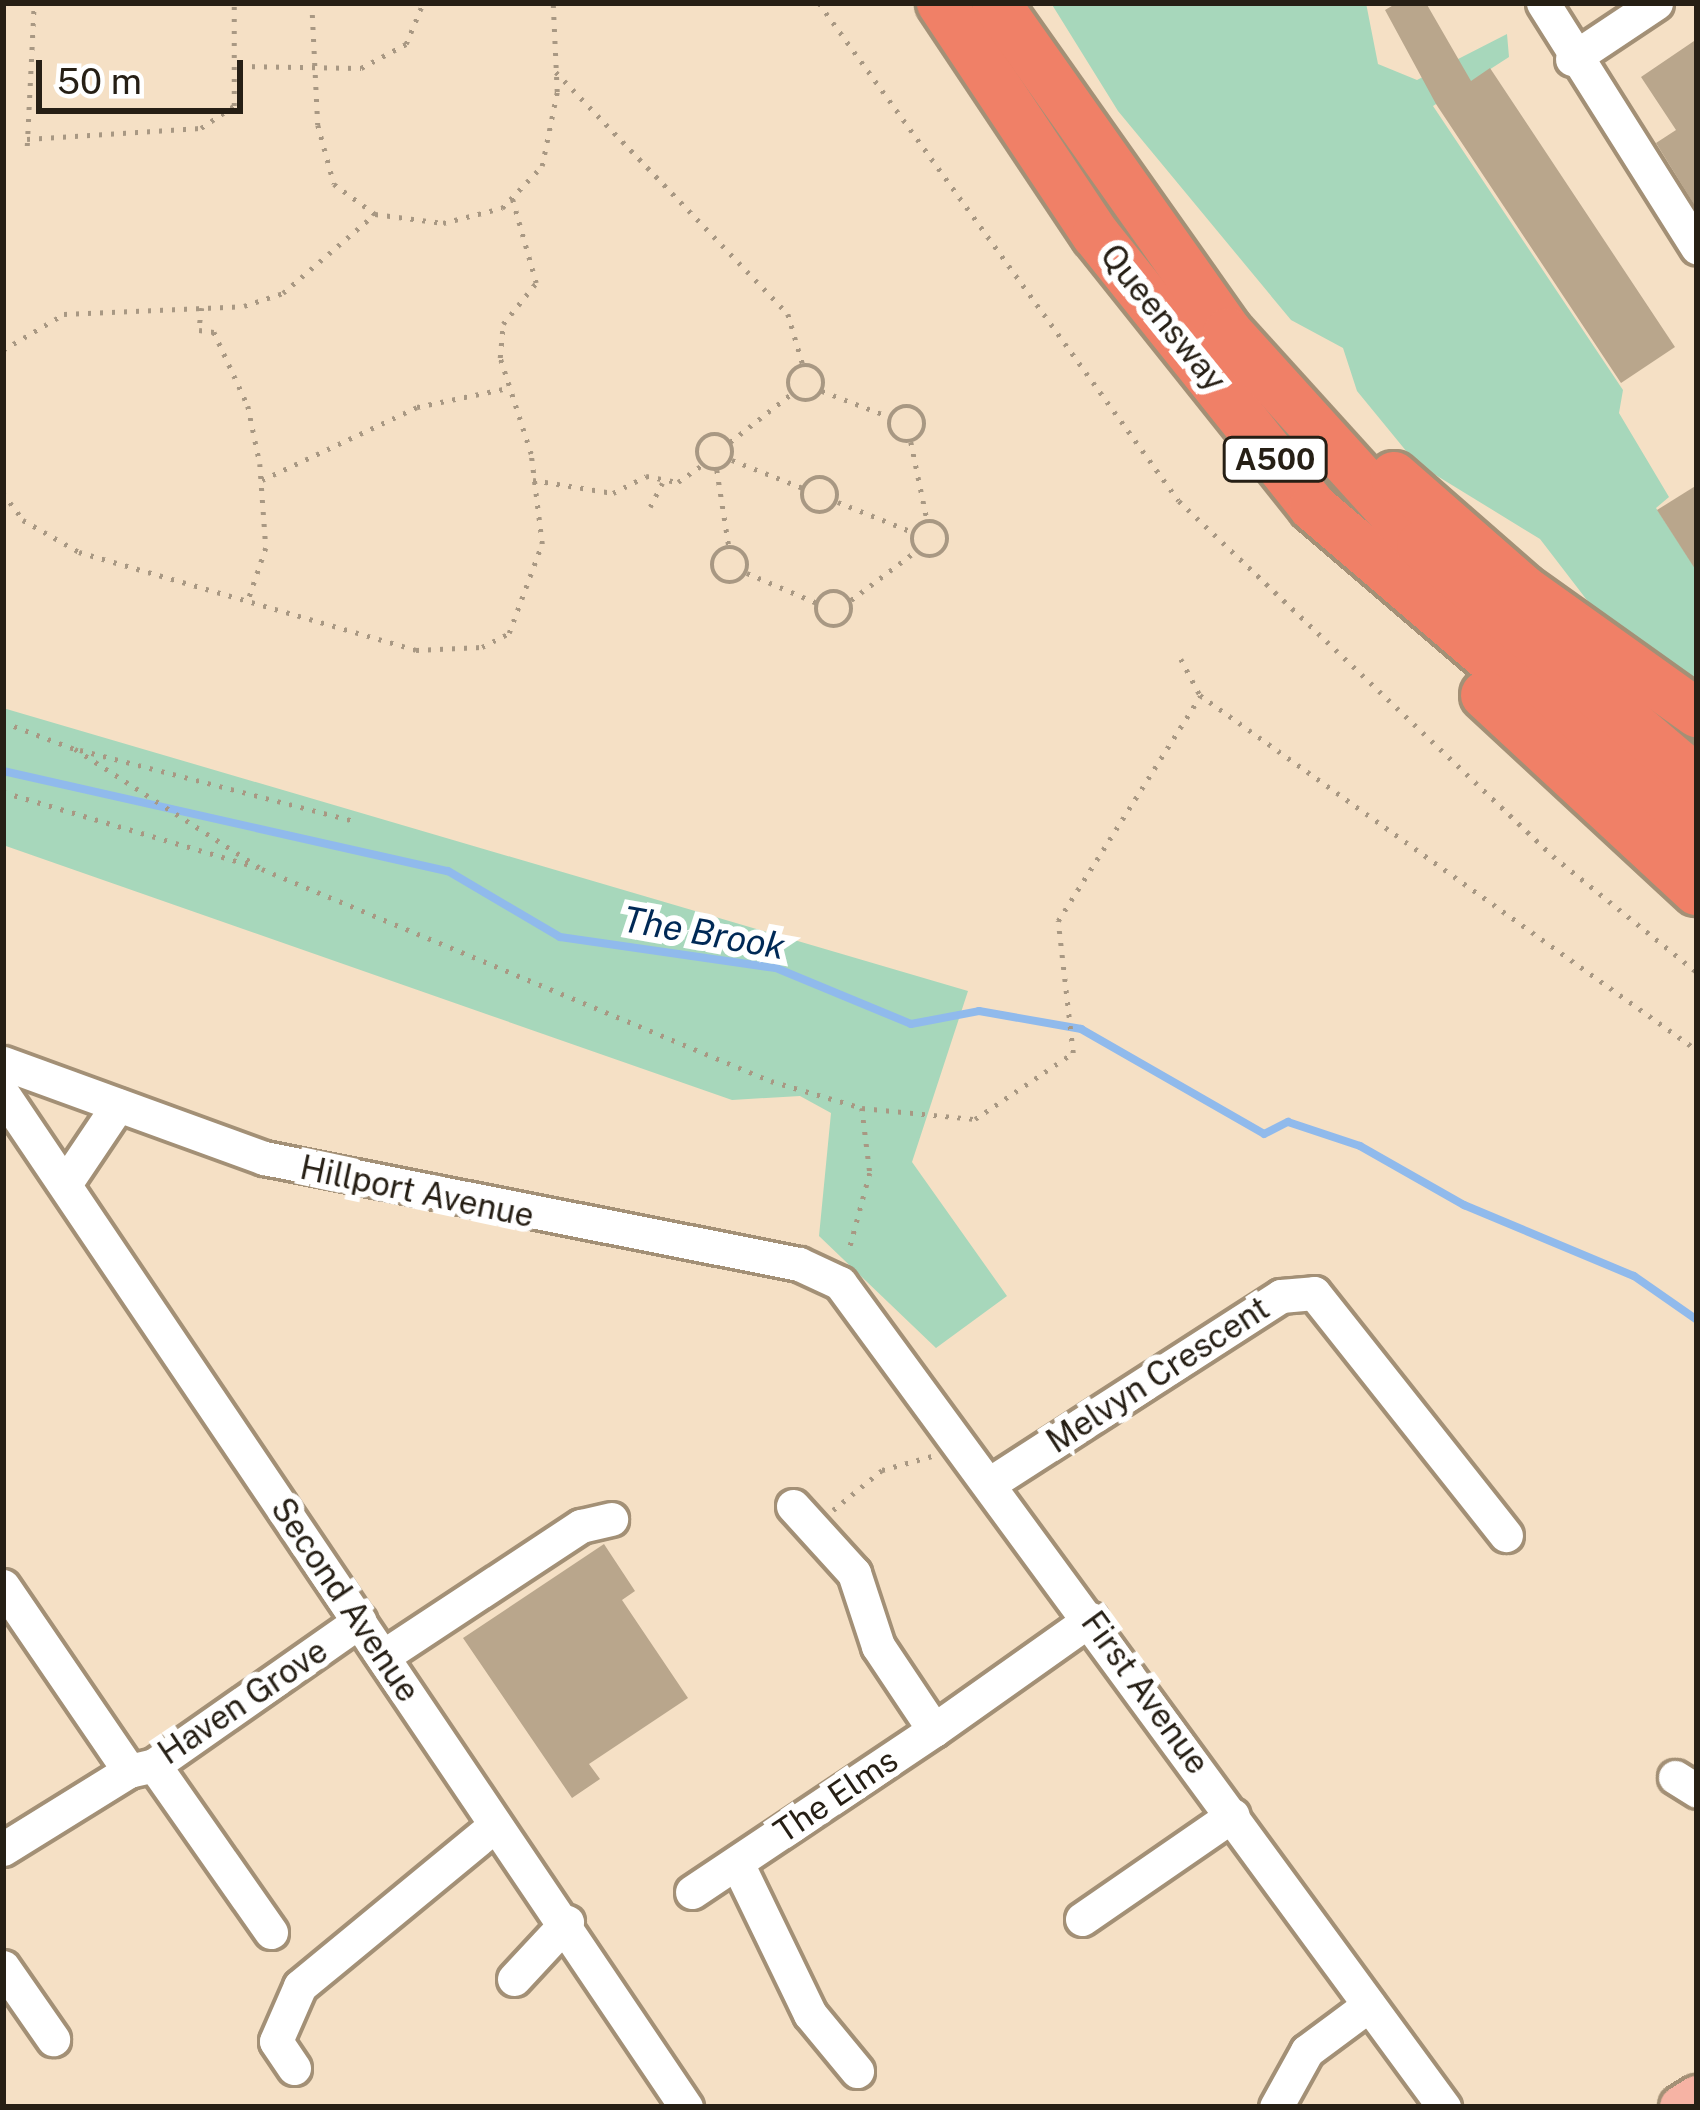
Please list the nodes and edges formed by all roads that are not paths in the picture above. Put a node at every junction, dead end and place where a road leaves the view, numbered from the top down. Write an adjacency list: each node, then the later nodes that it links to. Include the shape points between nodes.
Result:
1 (940, 3): 8 (highway, Queensway / A500, via 1096,235)
2 (996, 3): 7 (highway, Queensway / A500)
3 (1543, 3): 5 (street)
4 (1656, 3): 5 (street)
5 (1572, 59): 6 (street)
6 (1697, 248)
7 (1228, 332): 9 (highway, via 1523,589); 10 (highway, Queensway / A500, via 1421,545)
8 (1313, 507): 11 (highway, Queensway / A500); 12 (highway, via 1523,737)
9 (1697, 713)
10 (1697, 780)
11 (1697, 836)
12 (1697, 890)
13 (3, 1063): 15 (street, Hillport Avenue)
14 (3, 1094): 16 (street, Second Avenue)
15 (118, 1105): 16 (street); 17 (street, Hillport Avenue, via 362,1183 800,1264)
16 (65, 1184): 24 (street, Second Avenue)
17 (840, 1283): 18 (street, First Avenue)
18 (989, 1484): 21 (street, Melvyn Crescent, via 1281,1296 1314,1293); 23 (street, First Avenue)
19 (804, 1515): 26 (street, via 854,1573 878,1646)
20 (611, 1519): 25 (street, via 581,1526)
21 (1506, 1534)
22 (3, 1586): 27 (street, Haven Grove)
23 (1091, 1618): 26 (street, The Elms); 28 (street, First Avenue)
24 (360, 1621): 25 (street, Second Avenue); 27 (street, Haven Grove)
25 (385, 1655): 29 (street, Second Avenue)
26 (934, 1730): 31 (street, The Elms)
27 (142, 1768): 30 (street); 35 (street)
28 (1233, 1815): 33 (street); 38 (street, First Avenue)
29 (493, 1827): 34 (street, Second Avenue); 40 (street, via 300,1986 276,2041)
30 (3, 1849)
31 (737, 1863): 32 (street, The Elms); 41 (street, The Elms, via 810,2014)
32 (692, 1892)
33 (1082, 1919)
34 (567, 1922): 37 (street); 43 (street, Second Avenue)
35 (271, 1933)
36 (3, 1967): 39 (street)
37 (514, 1979)
38 (1369, 2005): 44 (street, via 1307,2051); 45 (street, First Avenue)
39 (50, 2019)
40 (294, 2068)
41 (857, 2071)
42 (1697, 2097): 46 (main road)
43 (686, 2107)
44 (1276, 2107)
45 (1444, 2107)
46 (1681, 2107)

